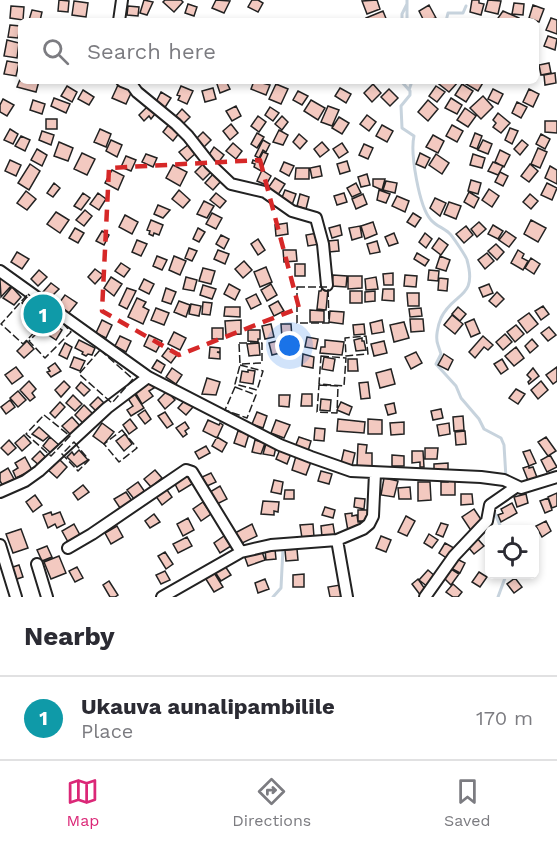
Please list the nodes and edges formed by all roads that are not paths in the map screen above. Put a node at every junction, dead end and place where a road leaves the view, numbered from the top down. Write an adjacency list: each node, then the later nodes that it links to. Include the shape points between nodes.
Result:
1 (122, 0): 2 (street)
2 (119, 18)
3 (130, 84): 5 (street, via 176,124 231,184 265,192 292,211 315,218 323,244)
4 (0, 271): 6 (street)
5 (327, 285)
6 (148, 377): 7 (street, via 280,445 351,471); 10 (street, via 107,408 39,471)
7 (375, 473): 9 (street, via 482,477 504,480); 11 (street, via 373,516 369,524)
8 (557, 477): 9 (street)
9 (516, 487): 20 (street, via 490,505 487,521 454,556)
10 (0, 492)
11 (337, 540): 14 (street, via 271,545); 19 (street)
12 (0, 545): 16 (street)
13 (68, 548): 14 (street, via 186,470 192,472)
14 (241, 552): 18 (street)
15 (37, 564): 17 (street)
16 (16, 597)
17 (47, 597)
18 (162, 597)
19 (347, 597)
20 (425, 597)

